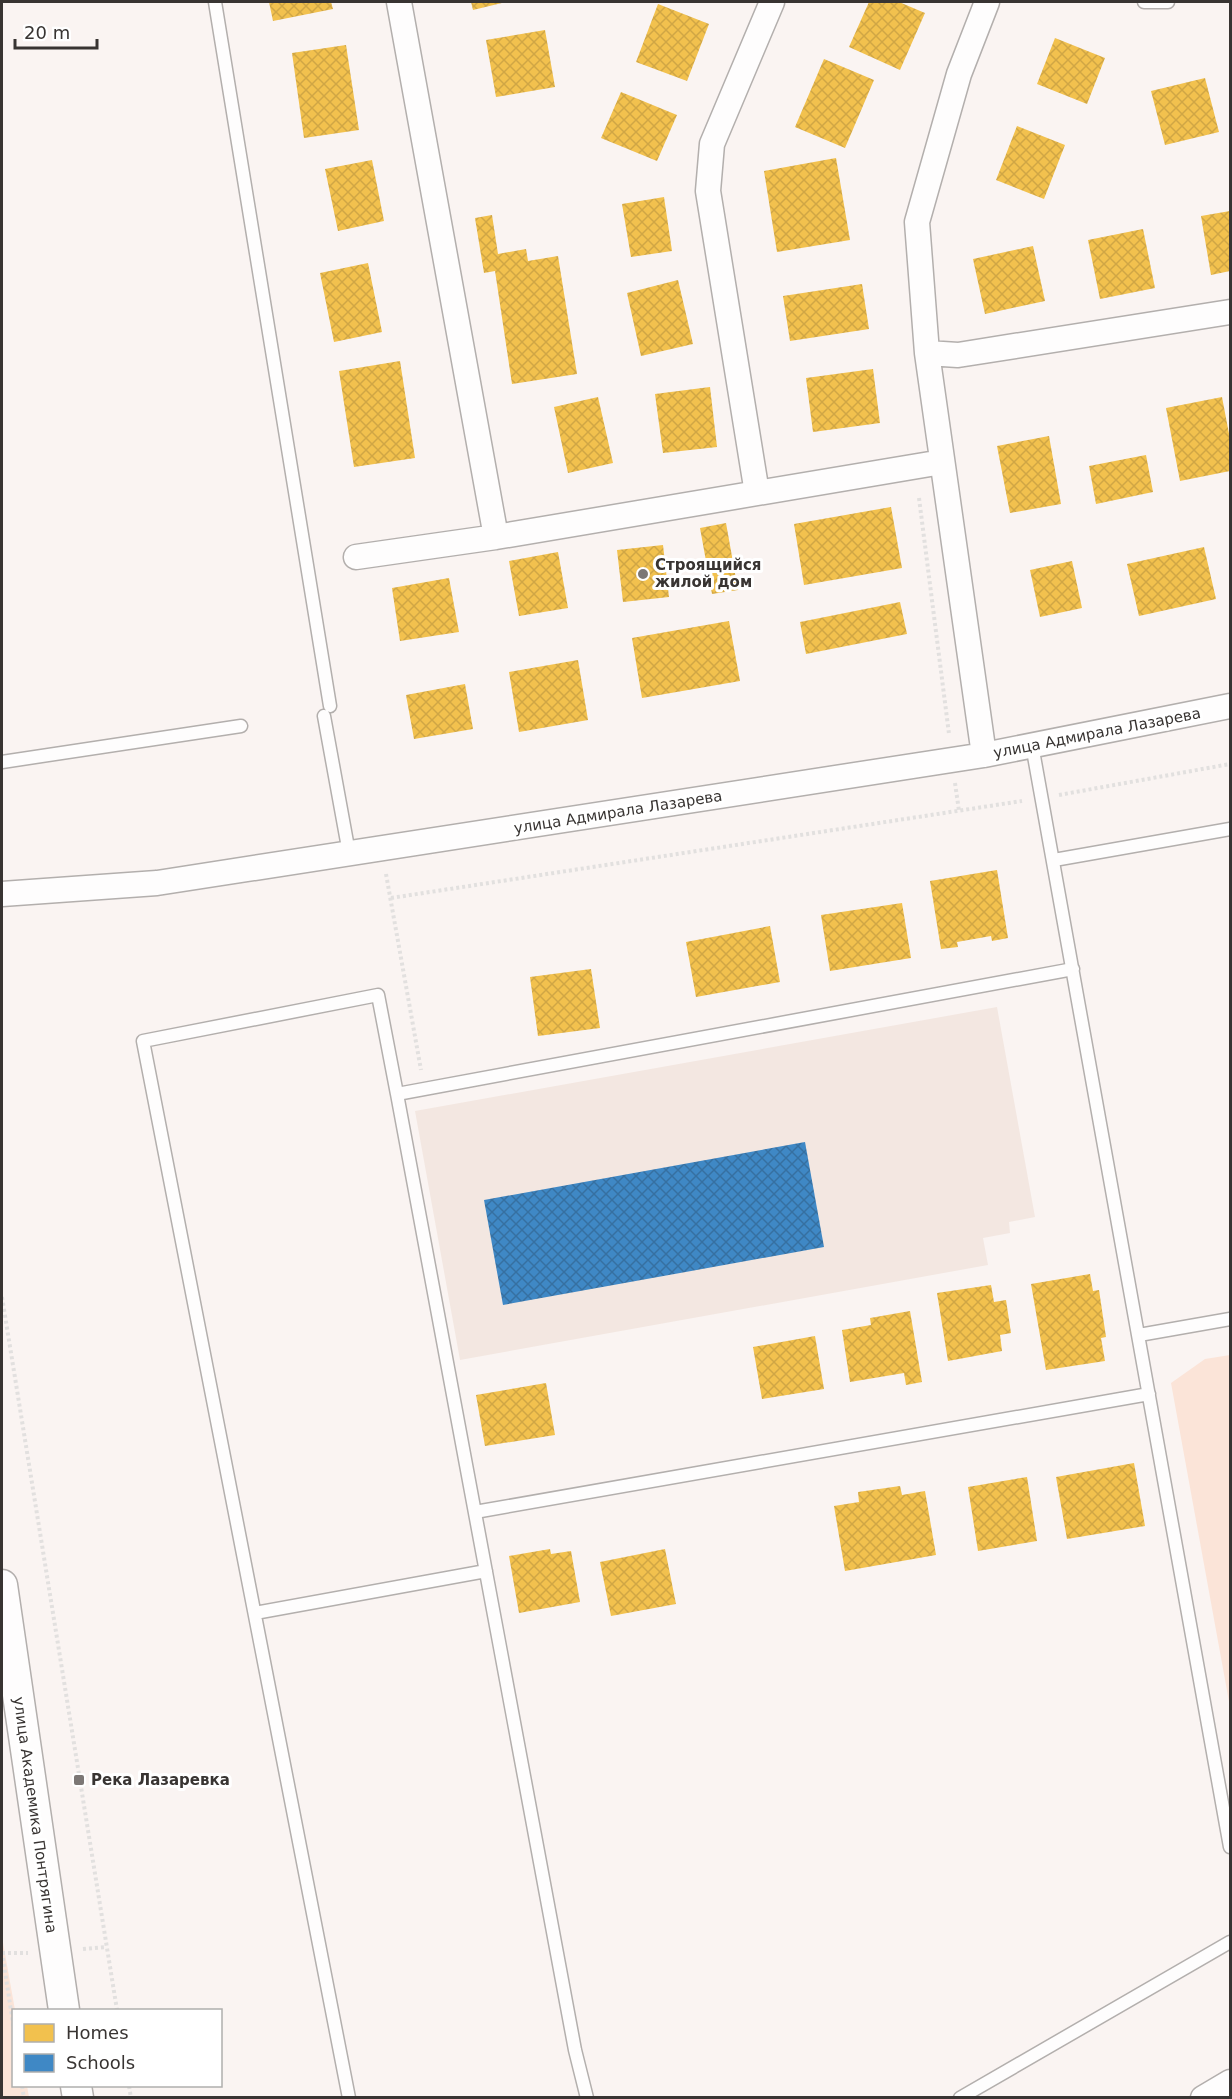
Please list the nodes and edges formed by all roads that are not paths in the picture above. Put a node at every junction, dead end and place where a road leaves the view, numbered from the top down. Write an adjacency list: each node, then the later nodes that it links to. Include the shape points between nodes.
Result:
1 (215, 2): 19 (lane)
2 (399, 2): 11 (street)
3 (772, 2): 10 (street, via 712,144 708,191)
4 (987, 2): 8 (street, via 958,74 917,222)
5 (1144, 2): 6 (lane)
6 (1168, 2)
7 (1230, 312): 8 (street, via 958,355)
8 (927, 353): 9 (street)
9 (942, 462): 10 (street); 16 (street)
10 (757, 493): 11 (street)
11 (496, 537): 12 (street)
12 (356, 557)
13 (1230, 706): 15 (street, улица Адмирала Лазарева)
14 (241, 726): 17 (lane)
15 (1032, 745): 16 (street, улица Адмирала Лазарева); 20 (lane)
16 (984, 755): 19 (street, улица Адмирала Лазарева)
17 (2, 762)
18 (1230, 829): 20 (lane)
19 (349, 853): 21 (street, улица Адмирала Лазарева, via 158,883)
20 (1054, 860): 22 (lane)
21 (2, 894)
22 (1073, 969): 23 (lane); 25 (lane)
23 (397, 1094): 27 (lane); 30 (lane, via 378,994 143,1041)
24 (1230, 1319): 25 (lane)
25 (1139, 1335): 26 (lane)
26 (1149, 1394): 27 (lane); 31 (lane)
27 (475, 1512): 28 (lane)
28 (486, 1571): 30 (lane); 36 (lane)
29 (2, 1585): 33 (street, улица Академика Понтрягина)
30 (255, 1613): 35 (lane)
31 (1230, 1847)
32 (1230, 1942): 37 (lane)
33 (64, 2009)
34 (1230, 2082): 38 (street)
35 (349, 2097)
36 (587, 2097)
37 (960, 2097)
38 (1203, 2097)

